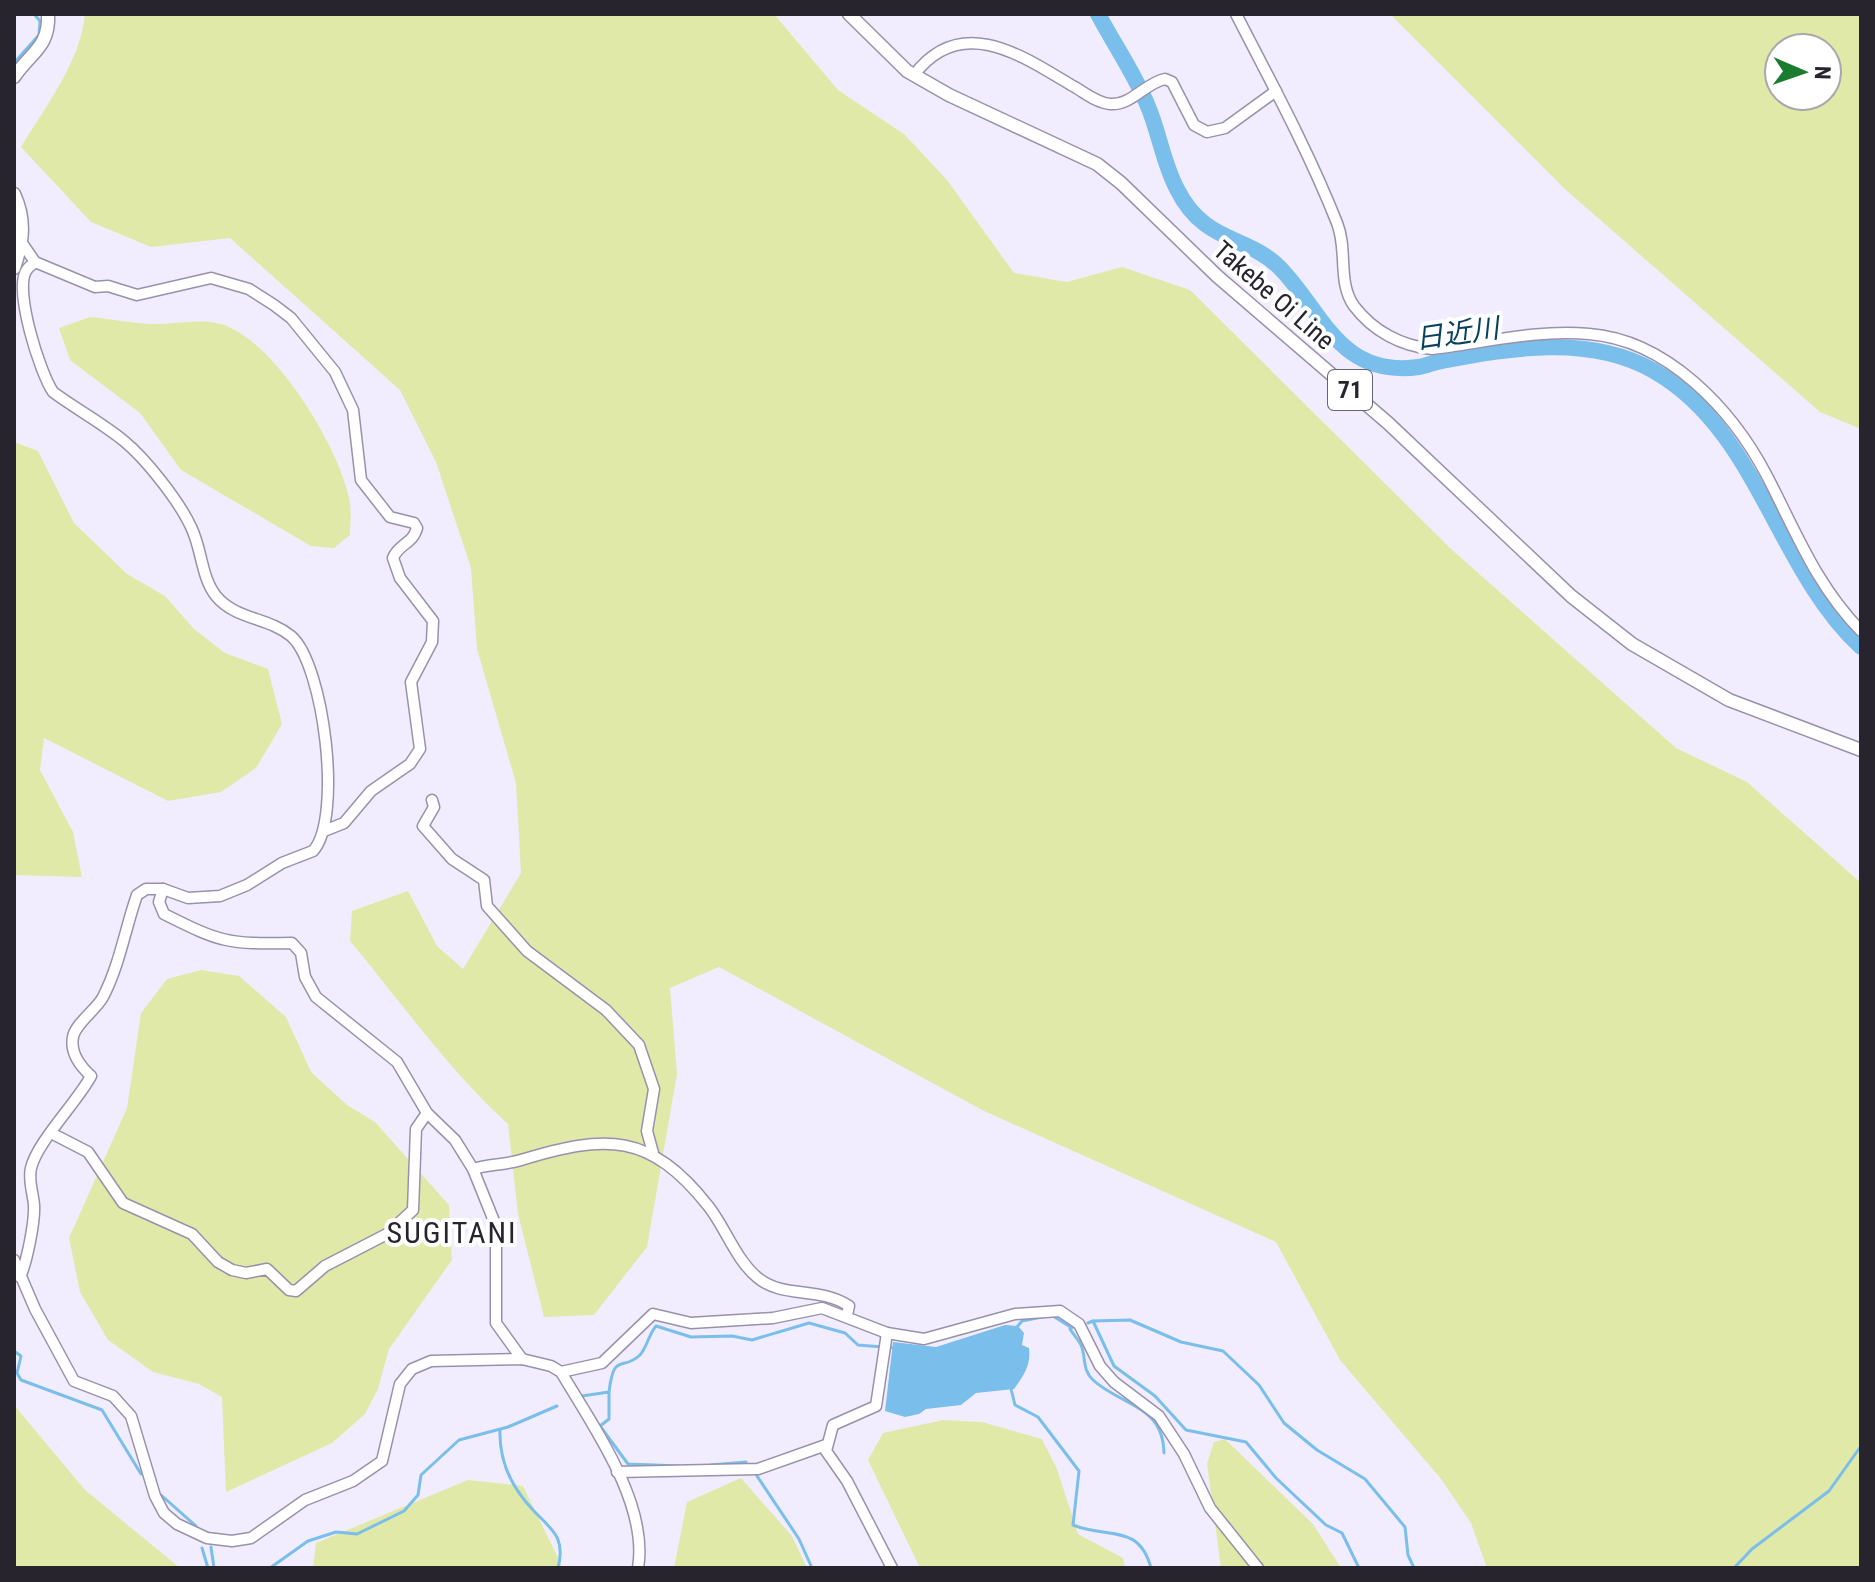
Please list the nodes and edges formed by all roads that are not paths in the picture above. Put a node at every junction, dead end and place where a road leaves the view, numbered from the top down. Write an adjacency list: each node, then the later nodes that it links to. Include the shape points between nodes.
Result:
1 (48, 14): 5 (main road, via 48,36 40,51)
2 (849, 14): 4 (main road, Takebe Oi Line / 71)
3 (1236, 14): 6 (street)
4 (914, 75): 6 (street, via 935,51 983,44 1020,55 1106,103 1123,102 1160,80 1172,82 1194,125 1207,132 1225,128); 12 (main road, Takebe Oi Line / 71, via 1097,164 1121,183 1571,596 1632,644 1729,700)
5 (14, 77)
6 (1276, 91): 11 (street, via 1339,226 1345,285 1363,317 1412,347 1590,334 1640,346 1665,359 1710,398 1739,434 1766,474 1815,575)
7 (14, 194): 8 (main road, via 21,211)
8 (22, 243): 9 (street); 10 (main road)
9 (35, 262): 14 (street, via 24,277 29,332 53,392 142,458 190,525 217,598 234,612 293,637 303,656 328,741); 14 (street, via 128,295 211,278 249,289 274,305 291,318 340,382 357,430 361,480 390,517 417,528 411,542 393,558 400,578 433,621 432,642 411,682 420,749 410,764 371,791 344,823)
10 (14, 268)
11 (1861, 631)
12 (1861, 750)
13 (432, 800): 18 (street, via 434,807 423,826 452,859 484,880 487,906 527,951 606,1010 639,1045 654,1089 647,1131)
14 (324, 831): 15 (street, via 313,851 220,896 188,898)
15 (163, 889): 16 (street, via 159,902 164,914 202,934 223,942 297,947 316,997 397,1062); 17 (street, via 137,895 110,982 95,1010 75,1030 75,1055 91,1076)
16 (427, 1113): 17 (street, via 416,1129 413,1210 387,1234 325,1266 296,1291 267,1269 232,1270 192,1234 123,1203 88,1152); 19 (street, via 455,1140)
17 (53, 1134): 21 (street, via 31,1168 35,1209)
18 (653, 1153): 19 (street, via 618,1142 542,1151); 22 (street, via 707,1205 757,1278 775,1288 840,1300 849,1306)
19 (473, 1169): 24 (street, via 496,1226 496,1323)
20 (14, 1260): 21 (street)
21 (20, 1277): 24 (street, via 74,1381 113,1396 131,1416 164,1513 207,1538 251,1538 305,1500 353,1481 382,1461 400,1384 412,1369 431,1361)
22 (847, 1315): 23 (street); 25 (street, via 822,1308 773,1318 691,1323 653,1314 602,1363)
23 (886, 1342): 26 (street, via 876,1406 833,1425); 30 (street, via 936,1338 1015,1314 1051,1309 1068,1315 1079,1324 1100,1366 1159,1416 1210,1508)
24 (522, 1359): 25 (street)
25 (561, 1372): 27 (street)
26 (826, 1445): 27 (street, via 758,1469); 29 (street)
27 (617, 1472): 28 (street, via 640,1540)
28 (638, 1568)
29 (892, 1568)
30 (1258, 1568)

